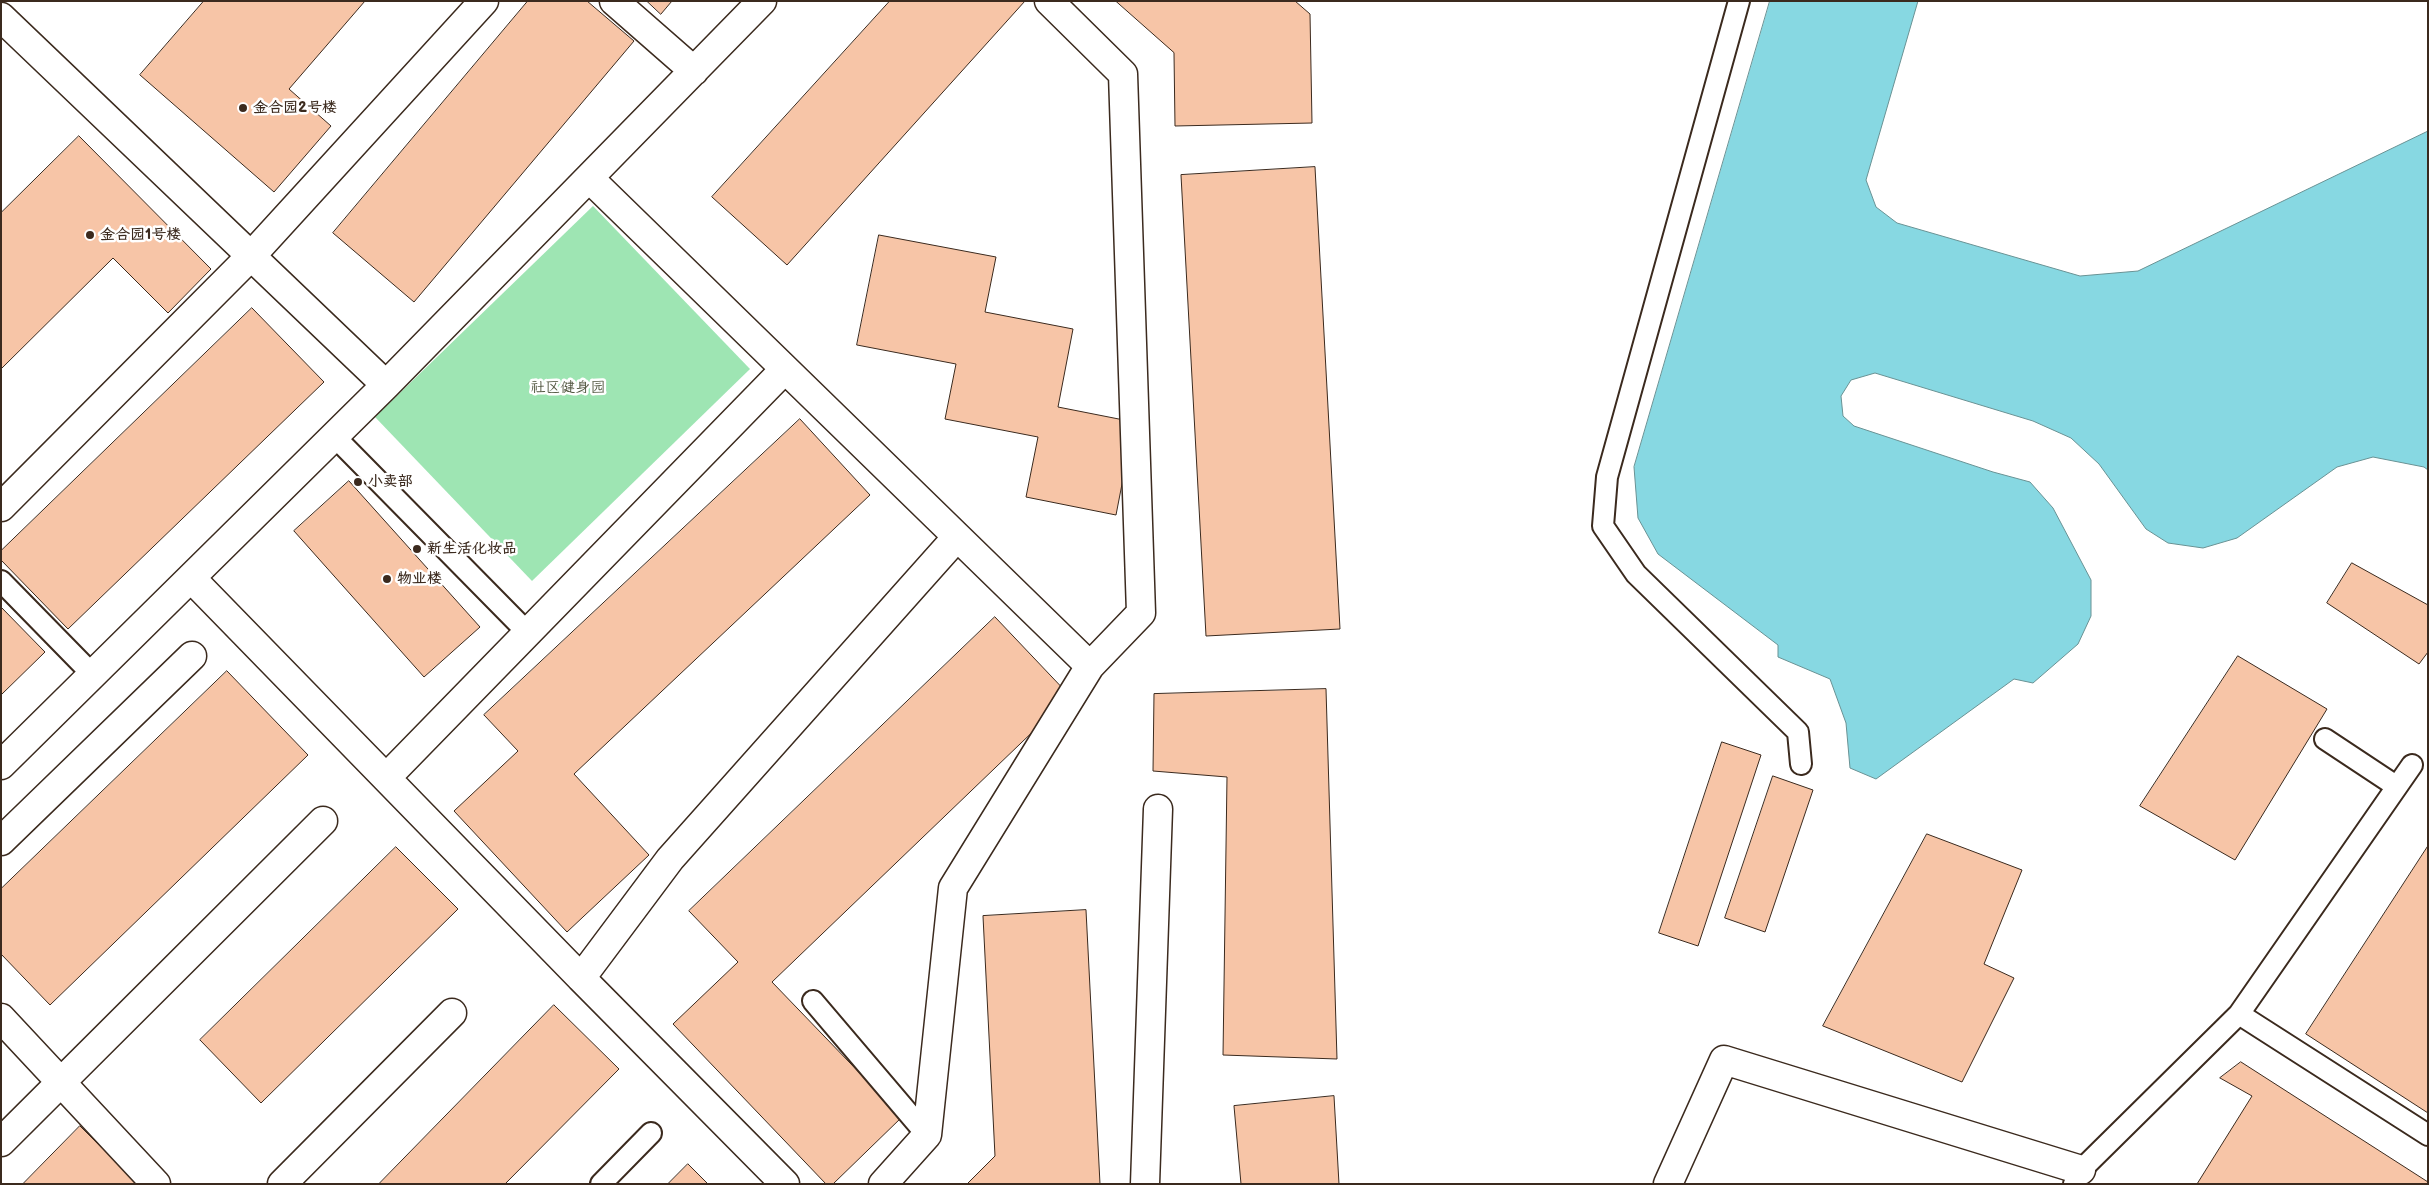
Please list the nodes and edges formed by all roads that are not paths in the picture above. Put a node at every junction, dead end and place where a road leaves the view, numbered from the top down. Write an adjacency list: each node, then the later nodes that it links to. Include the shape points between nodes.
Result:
1 (484, 1): 9 (street)
2 (614, 1): 7 (street)
3 (762, 1): 7 (street)
4 (1049, 1): 19 (street, via 1123,74 1141,613)
5 (1739, 1): 22 (lane, via 1607,476 1603,526 1636,574 1798,732)
6 (1, 17): 9 (street)
7 (694, 71): 8 (street)
8 (589, 178): 10 (street); 11 (street)
9 (251, 256): 11 (street); 13 (street)
10 (784, 369): 14 (street); 17 (street)
11 (386, 385): 12 (street)
12 (335, 437): 15 (street); 17 (lane)
13 (1, 507)
14 (957, 537): 19 (street); 30 (street, via 670,859)
15 (191, 578): 20 (street); 25 (street)
16 (1, 581): 20 (lane)
17 (528, 633): 25 (street)
18 (192, 656): 29 (street)
19 (1090, 666): 37 (street, via 953,888)
20 (93, 675): 23 (street)
21 (2325, 739): 26 (lane)
22 (1801, 764)
23 (1, 765)
24 (2412, 765): 26 (lane)
25 (386, 778): 30 (street)
26 (2396, 786): 33 (lane)
27 (1158, 809): 46 (street)
28 (323, 821): 35 (street)
29 (1, 841)
30 (581, 978): 44 (street)
31 (813, 1001): 37 (lane)
32 (452, 1013): 42 (street)
33 (2239, 1014): 38 (lane); 40 (lane)
34 (1, 1018): 35 (street)
35 (62, 1083): 39 (street); 41 (street)
36 (651, 1133): 43 (lane)
37 (927, 1135): 45 (street)
38 (2428, 1135)
39 (1, 1142)
40 (2078, 1177): 47 (street, via 1724,1060)
41 (156, 1184)
42 (282, 1184)
43 (601, 1184)
44 (785, 1184)
45 (883, 1184)
46 (1145, 1184)
47 (1668, 1184)

